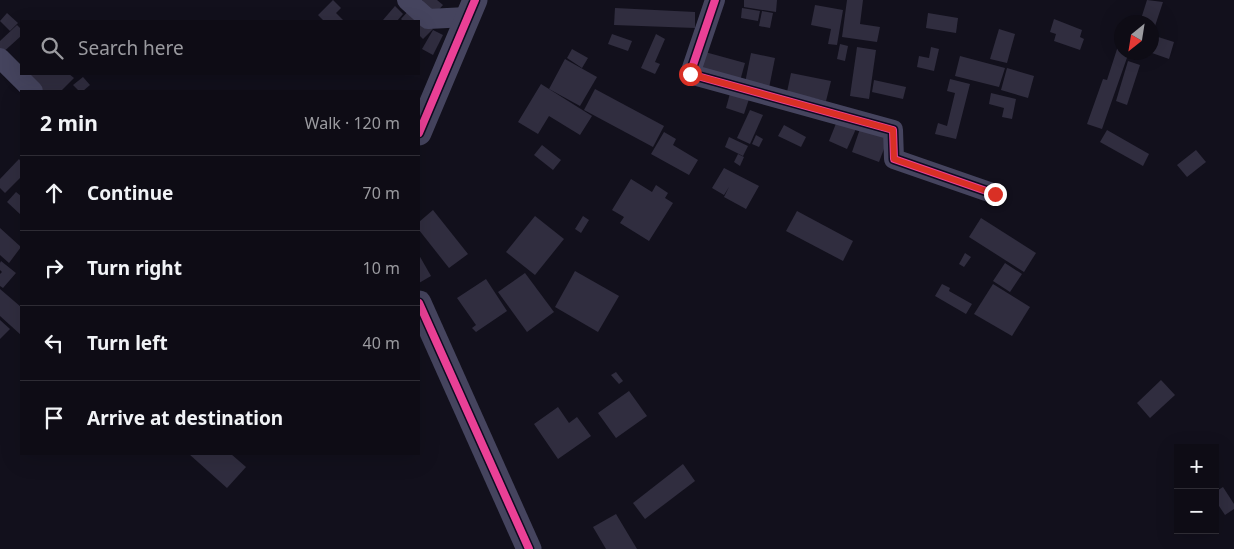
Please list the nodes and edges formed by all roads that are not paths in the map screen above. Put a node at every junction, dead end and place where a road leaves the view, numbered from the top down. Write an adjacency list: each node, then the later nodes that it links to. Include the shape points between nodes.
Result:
1 (407, 0): 3 (street, via 428,19)
2 (715, 0): 7 (street, via 690,74 893,130 894,159)
3 (471, 9): 6 (street)
4 (0, 58): 5 (street)
5 (32, 90)
6 (420, 131)
7 (995, 194)
8 (420, 305): 9 (street)
9 (529, 549)

